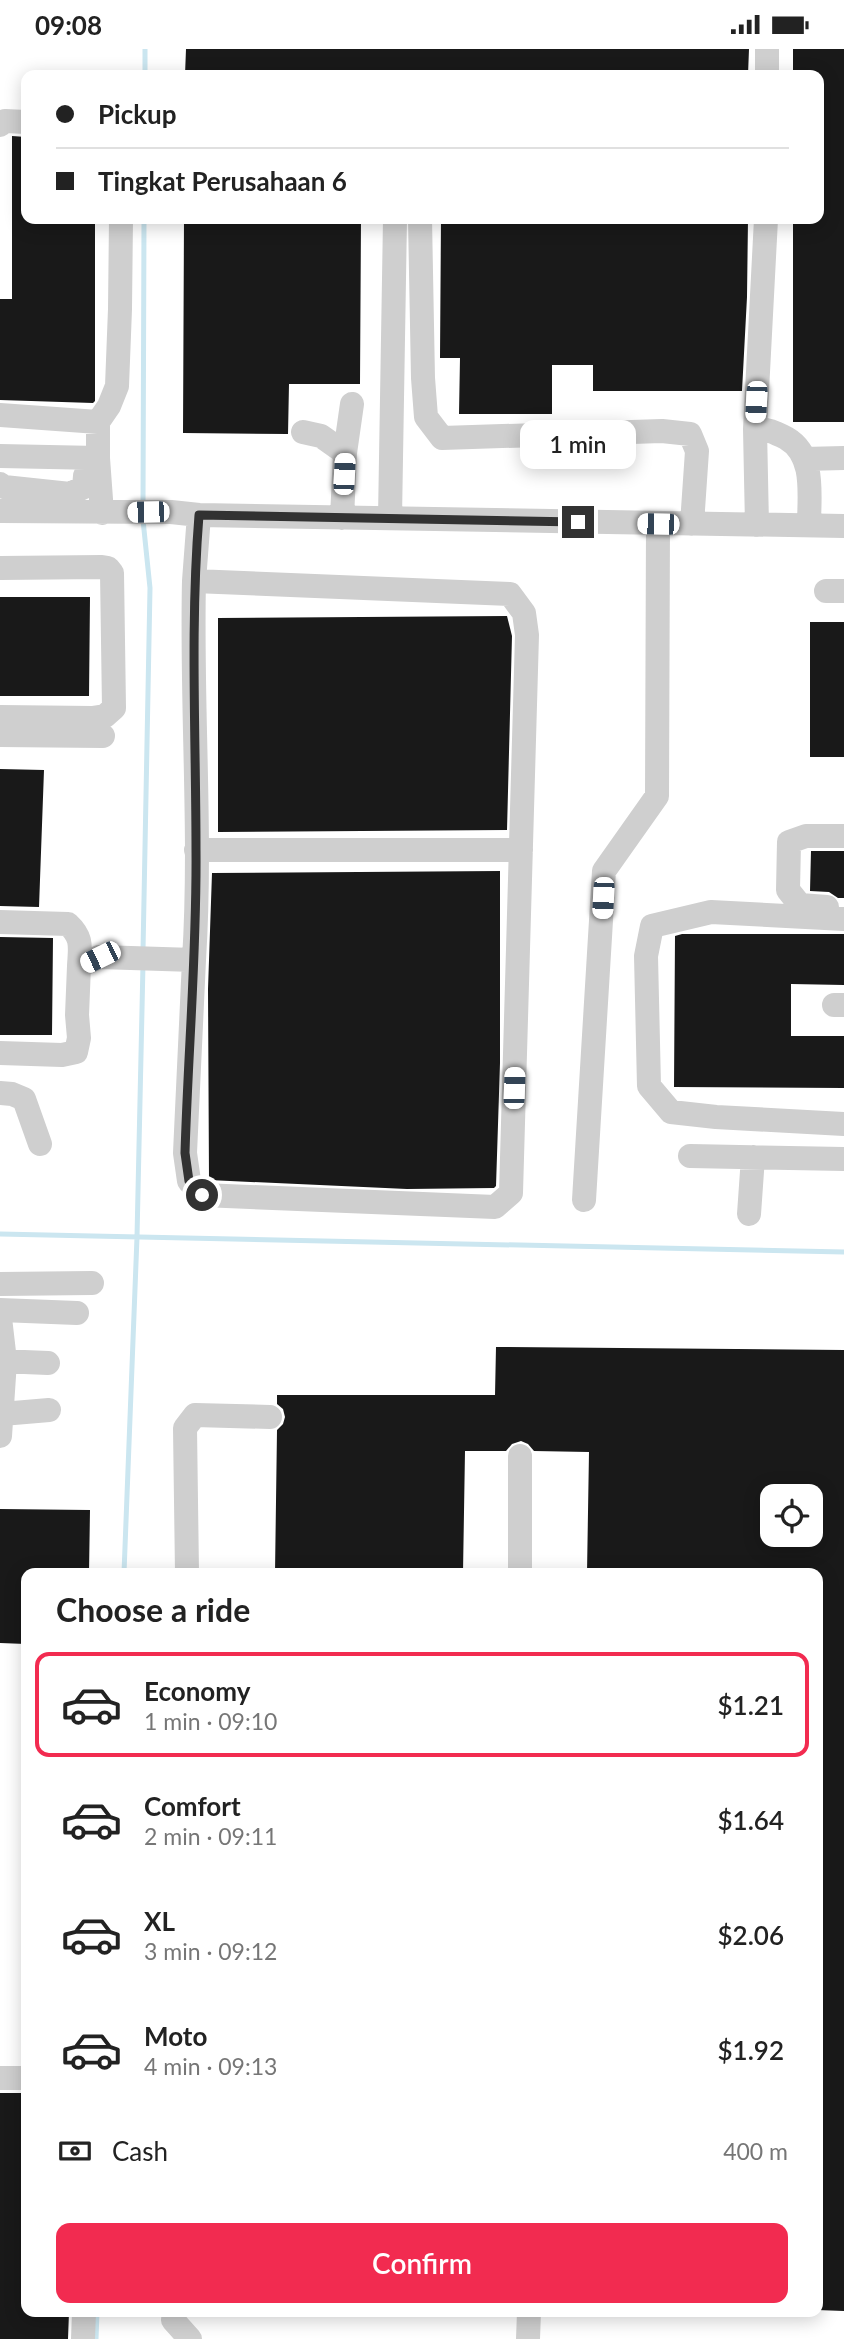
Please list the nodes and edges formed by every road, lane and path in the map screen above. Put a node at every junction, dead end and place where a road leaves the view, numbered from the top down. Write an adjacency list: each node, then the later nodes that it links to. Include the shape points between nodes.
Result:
1 (767, 49): 2 (street)
2 (767, 70)
3 (21, 122): 4 (street)
4 (0, 125)
5 (121, 224): 11 (street, via 117,386)
6 (395, 224): 24 (street)
7 (420, 224): 26 (street, via 426,417 442,438 690,434 696,451)
8 (766, 224): 12 (street)
9 (352, 404): 14 (street)
10 (0, 415): 11 (street)
11 (98, 422): 18 (street)
12 (755, 429): 17 (street, via 769,429 796,444); 27 (street)
13 (303, 432): 14 (street, via 321,436)
14 (345, 453): 23 (street)
15 (0, 456): 18 (street)
16 (844, 458): 17 (street)
17 (804, 459): 28 (street)
18 (91, 467): 19 (street, via 84,487 70,494); 21 (street)
19 (0, 484)
20 (0, 511): 21 (street)
21 (102, 513): 22 (street)
22 (199, 515): 23 (street); 31 (street)
23 (342, 518): 24 (street)
24 (390, 518): 25 (street)
25 (658, 524): 26 (street); 50 (street, via 657,796 604,871)
26 (692, 524): 27 (street)
27 (757, 525): 28 (street)
28 (809, 526): 29 (street)
29 (844, 526)
30 (0, 568): 32 (street, via 108,568 114,602 114,708 106,716 92,718)
31 (194, 581): 36 (street); 37 (street, via 510,594 524,613 527,635)
32 (0, 717)
33 (0, 735): 34 (street)
34 (103, 736)
35 (844, 836): 38 (street, via 806,836 789,842 788,890 800,905)
36 (196, 850): 37 (street); 41 (street)
37 (521, 850): 41 (street, via 512,1193 495,1207 202,1195 189,1181 185,1153)
38 (844, 907)
39 (844, 919): 45 (street, via 711,912 652,926 646,955 649,1086 671,1112)
40 (0, 922): 42 (street, via 68,924)
41 (194, 960): 42 (street)
42 (90, 962): 43 (street, via 77,1016 76,1052)
43 (0, 1053)
44 (0, 1093): 46 (street, via 24,1098)
45 (844, 1124)
46 (40, 1144)
47 (690, 1156): 48 (street)
48 (753, 1157): 49 (street); 51 (street)
49 (844, 1159)
50 (584, 1200)
51 (749, 1214)
52 (92, 1283): 53 (street)
53 (0, 1284)
54 (0, 1310): 55 (street)
55 (77, 1313)
56 (0, 1318): 57 (street)
57 (3, 1361): 58 (street); 61 (street)
58 (48, 1363)
59 (49, 1410): 61 (street)
60 (270, 1417): 63 (street, via 195,1415 185,1428)
61 (1, 1425)
62 (520, 1456): 64 (street)
63 (187, 1568)
64 (520, 1568)
65 (0, 2078): 66 (street)
66 (21, 2078)
67 (84, 2317): 70 (street)
68 (173, 2317): 71 (street)
69 (529, 2317): 72 (street)
70 (83, 2339)
71 (190, 2339)
72 (528, 2339)

